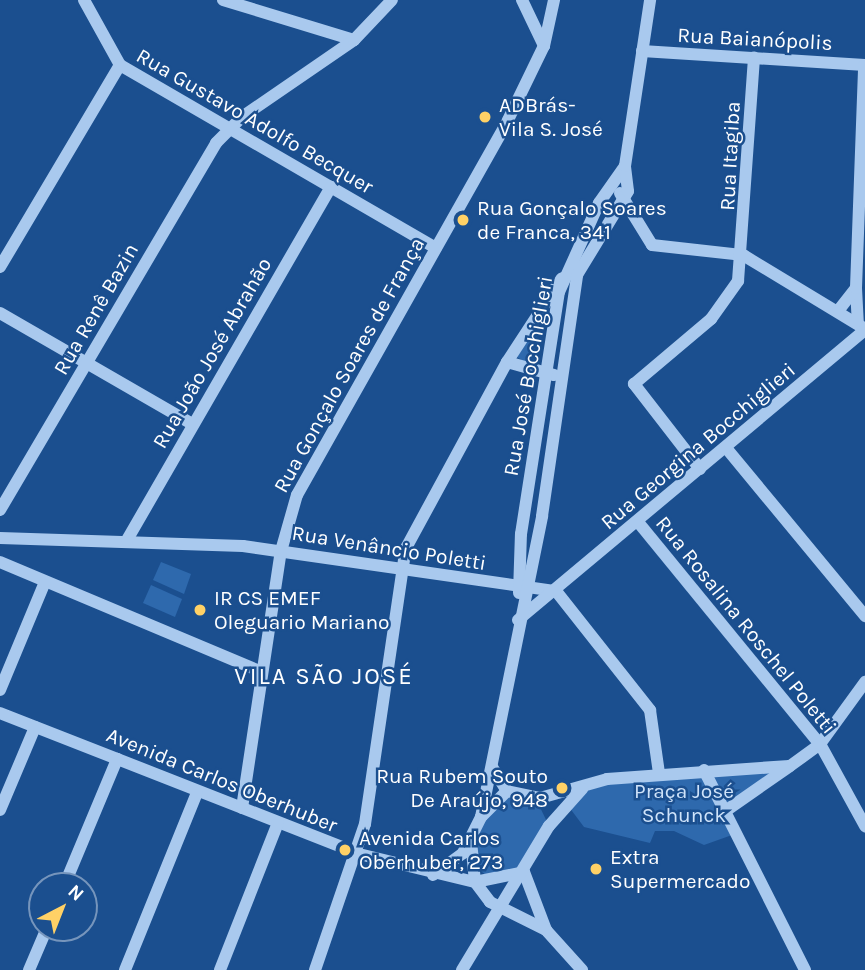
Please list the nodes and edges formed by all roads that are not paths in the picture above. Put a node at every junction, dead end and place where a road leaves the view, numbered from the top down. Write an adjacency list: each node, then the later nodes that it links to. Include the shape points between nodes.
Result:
1 (84, 0): 11 (street, Rua Gustavo Adolfo Becquer)
2 (223, 0): 7 (street)
3 (392, 0): 7 (street)
4 (522, 0): 8 (street)
5 (554, 0): 8 (street, Rua Gonçalo Soares de França)
6 (650, 0): 9 (street)
7 (354, 40): 13 (street)
8 (544, 46): 20 (street, Rua Gonçalo Soares de França)
9 (642, 51): 10 (street, Rua Baianópolis); 14 (street)
10 (754, 58): 12 (street, Rua Baianópolis); 21 (street, Rua Itagiba)
11 (120, 65): 13 (street, Rua Gustavo Adolfo Becquer); 22 (street)
12 (864, 65): 15 (street)
13 (229, 129): 17 (street, Rua Gustavo Adolfo Becquer); 30 (street, Rua Renê Bazin)
14 (625, 166): 16 (street, Rua José Bocchiglieri); 18 (street, Rua José Bocchiglieri)
15 (860, 177): 25 (street)
16 (613, 183): 18 (street); 24 (street, Rua José Bocchiglieri)
17 (331, 187): 20 (street, Rua Gustavo Adolfo Becquer); 33 (street, Rua João José Abrahão)
18 (624, 198): 21 (street, via 641,234 656,247); 23 (street, Rua José Bocchiglieri)
19 (0, 241): 22 (street)
20 (436, 248): 40 (street, Rua Gonçalo Soares de França, via 309,468)
21 (743, 255): 26 (street); 35 (street, Rua Itagiba, via 724,305 634,384)
22 (3, 262)
23 (577, 275): 24 (street); 32 (street, Rua José Bocchiglieri)
24 (562, 278): 29 (street); 31 (street, Rua José Bocchiglieri)
25 (858, 285): 26 (street); 28 (street)
26 (838, 311): 28 (street)
27 (0, 313): 30 (street)
28 (863, 328): 34 (street, Rua Georgina Bocchiglieri)
29 (507, 362): 31 (street); 42 (street)
30 (87, 363): 33 (street); 36 (street, Rua Renê Bazin)
31 (546, 373): 32 (street); 44 (street, Rua José Bocchiglieri)
32 (560, 376): 44 (street, Rua José Bocchiglieri)
33 (192, 424): 39 (street, Rua João José Abrahão)
34 (726, 449): 35 (street, Rua Georgina Bocchiglieri); 46 (street)
35 (700, 469): 37 (street, Rua Georgina Bocchiglieri)
36 (0, 510)
37 (638, 522): 45 (street, Rua Georgina Bocchiglieri); 53 (street, Rua Rosalina Roschel Poletti)
38 (0, 538): 39 (street, Rua Venâncio Poletti)
39 (127, 540): 40 (street, Rua Venâncio Poletti)
40 (281, 551): 42 (street, Rua Venâncio Poletti); 48 (street, Rua Gonçalo Soares de França)
41 (0, 562): 43 (street)
42 (398, 571): 44 (street, Rua Venâncio Poletti); 71 (street)
43 (45, 582): 48 (street); 50 (street)
44 (522, 588): 45 (street, Rua Venâncio Poletti); 47 (street)
45 (556, 591): 47 (street, Rua Georgina Bocchiglieri); 58 (street, via 650,710)
46 (865, 616)
47 (518, 620): 55 (street)
48 (262, 672): 63 (street, Rua Gonçalo Soares de França)
49 (865, 682): 53 (street)
50 (0, 690)
51 (0, 713): 52 (street, Avenida Carlos Oberhuber)
52 (35, 727): 54 (street, Avenida Carlos Oberhuber); 64 (street)
53 (820, 744): 56 (street); 69 (street, Rua Rosalina Roschel Poletti)
54 (117, 759): 61 (street, Avenida Carlos Oberhuber); 72 (street)
55 (492, 766): 60 (street); 66 (street)
56 (790, 766): 57 (street); 65 (street)
57 (704, 770): 58 (street); 65 (street)
58 (659, 773): 59 (street)
59 (584, 787): 62 (street); 68 (street)
60 (507, 791): 62 (street); 66 (street)
61 (197, 793): 63 (street, Avenida Carlos Oberhuber); 80 (street)
62 (540, 798): 68 (street)
63 (242, 808): 67 (street, Avenida Carlos Oberhuber)
64 (0, 810)
65 (724, 812): 85 (street)
66 (481, 817): 70 (street)
67 (278, 823): 71 (street, Avenida Carlos Oberhuber); 81 (street)
68 (549, 826): 73 (street)
69 (865, 826)
70 (471, 841): 74 (street); 75 (street)
71 (359, 854): 74 (street, Avenida Carlos Oberhuber); 82 (street)
72 (70, 872)
73 (524, 872): 75 (street, Avenida Carlos Oberhuber); 76 (street); 77 (street)
74 (433, 876): 75 (street, Avenida Carlos Oberhuber)
75 (475, 882): 76 (street)
76 (496, 909): 77 (street); 83 (street)
77 (546, 930): 84 (street)
78 (41, 942): 79 (street)
79 (29, 970)
80 (125, 970)
81 (220, 970)
82 (315, 970)
83 (462, 970)
84 (582, 970)
85 (805, 970)

